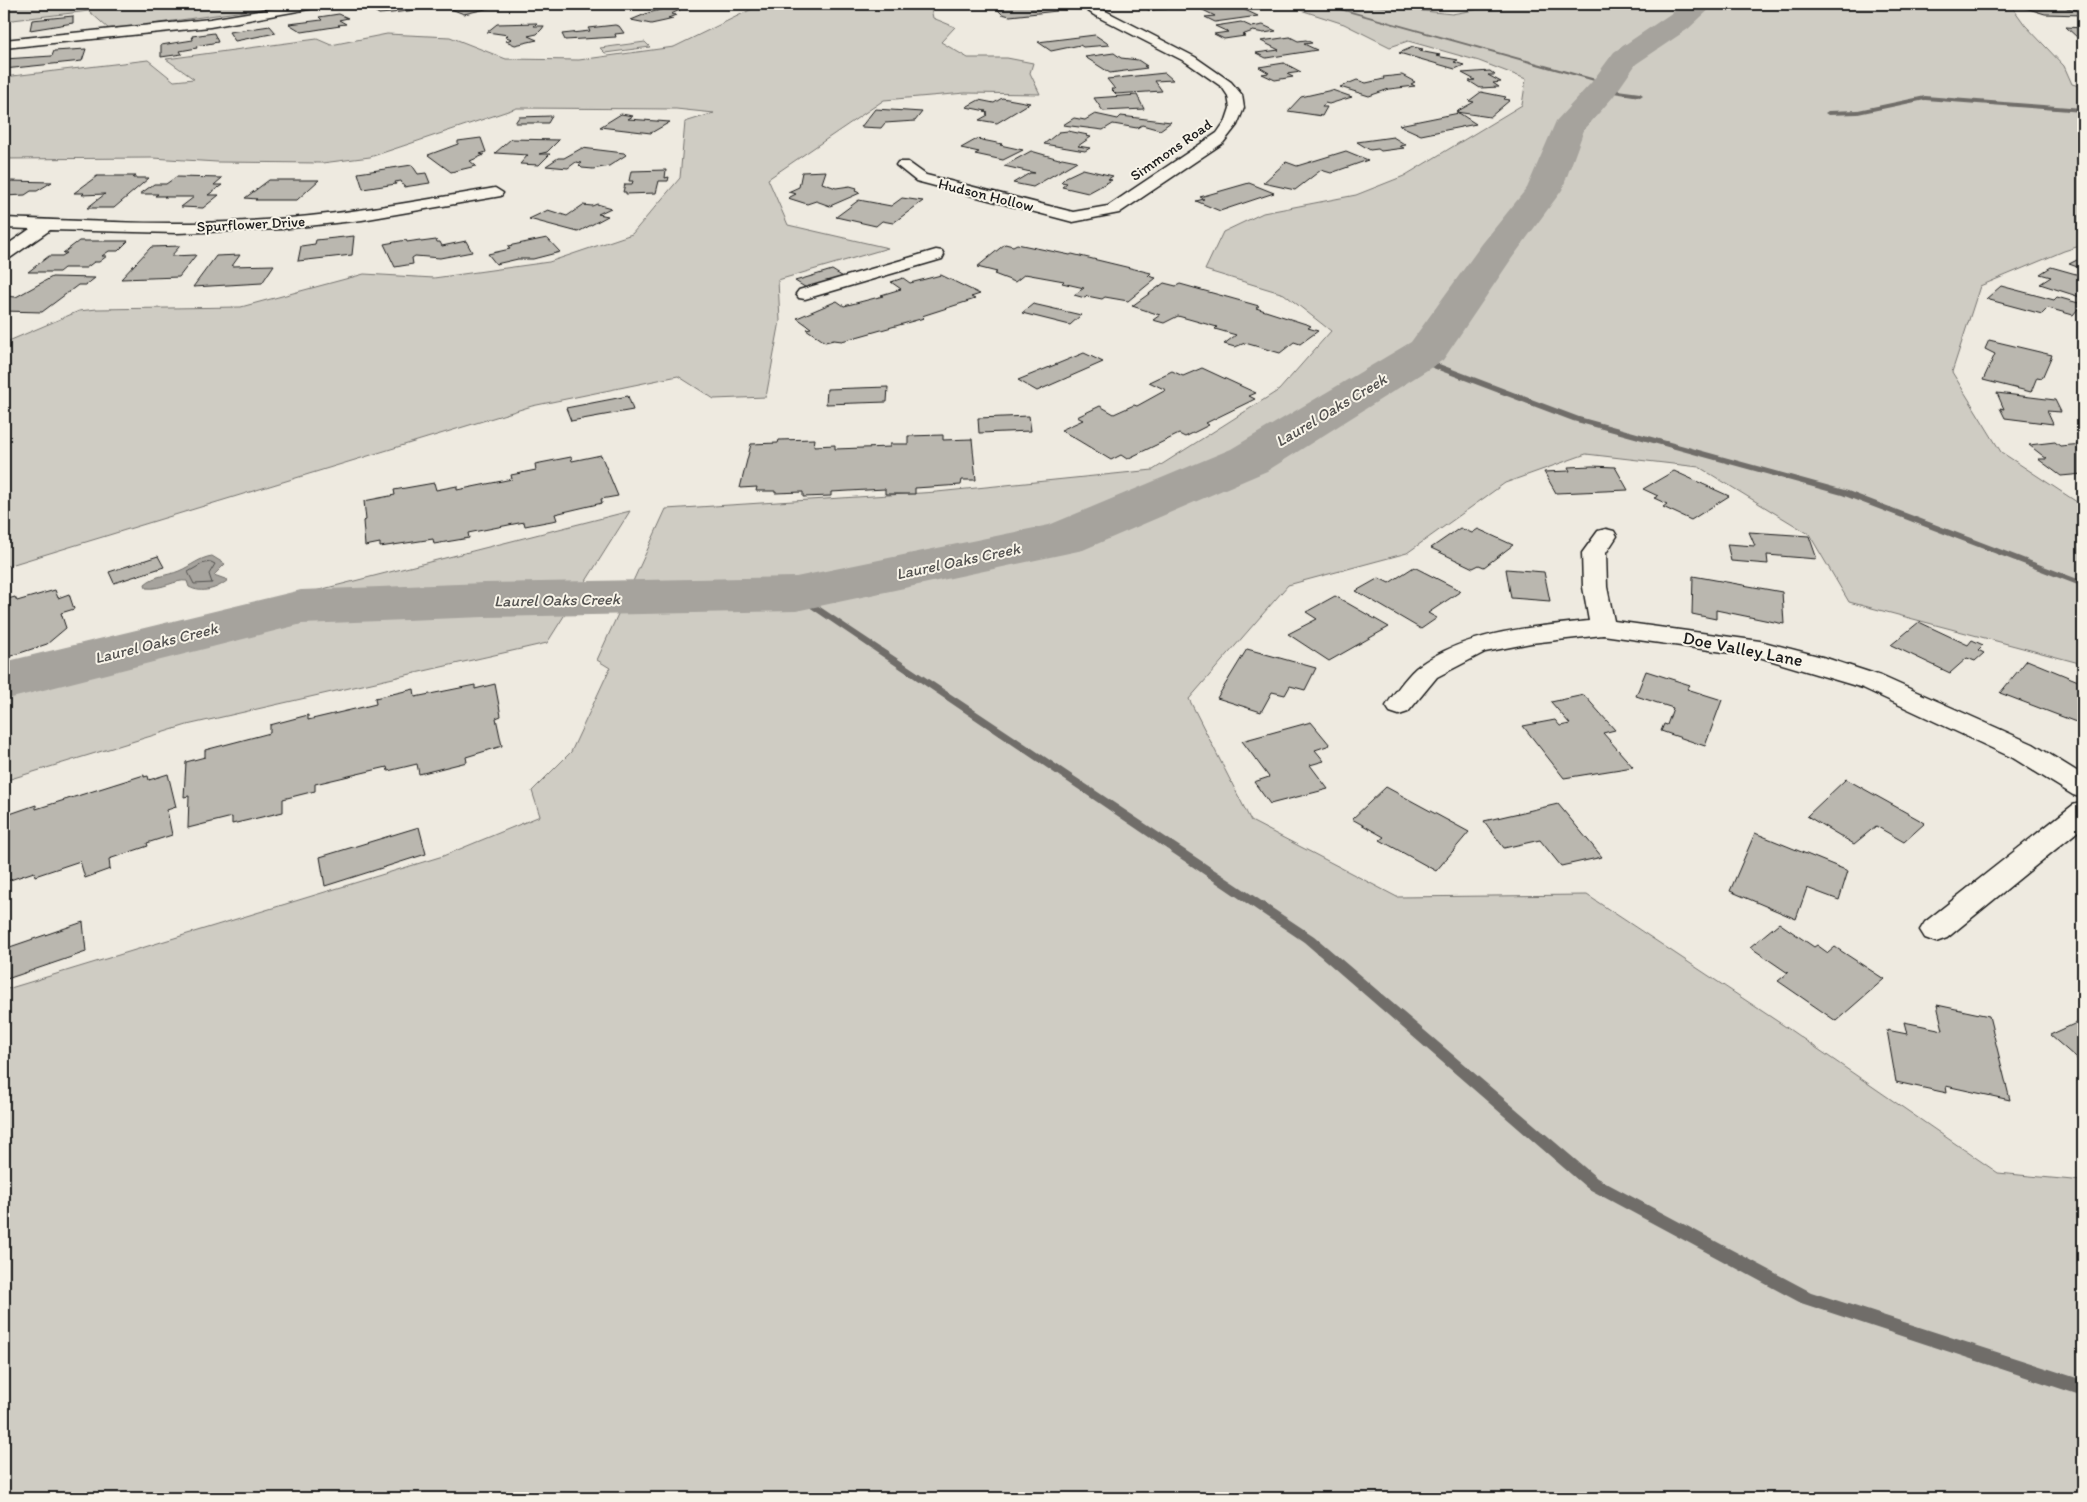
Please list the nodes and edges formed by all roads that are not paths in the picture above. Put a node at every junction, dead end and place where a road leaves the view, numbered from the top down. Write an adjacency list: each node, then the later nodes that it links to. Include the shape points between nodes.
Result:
1 (320, 4): 3 (street, via 210,23)
2 (1084, 4): 6 (street, Simmons Road, via 1205,69 1236,96 1236,110 1232,124 1218,140 1113,210)
3 (4, 44)
4 (903, 165): 6 (street, Hudson Hollow, via 921,178)
5 (495, 194): 8 (street, Spurflower Drive, via 329,220 279,224 222,227)
6 (1073, 217)
7 (4, 223): 8 (street, Spurflower Drive)
8 (46, 224): 9 (street)
9 (4, 254)
10 (936, 255): 11 (street)
11 (805, 294)
12 (1606, 536): 13 (street, via 1594,553 1595,587)
13 (1603, 626): 14 (street, Doe Valley Lane, via 1477,646 1428,671); 15 (street, Doe Valley Lane, via 1760,649 1872,682 2023,751)
14 (1399, 706)
15 (2083, 788)
16 (2083, 812): 17 (street)
17 (1936, 930)

